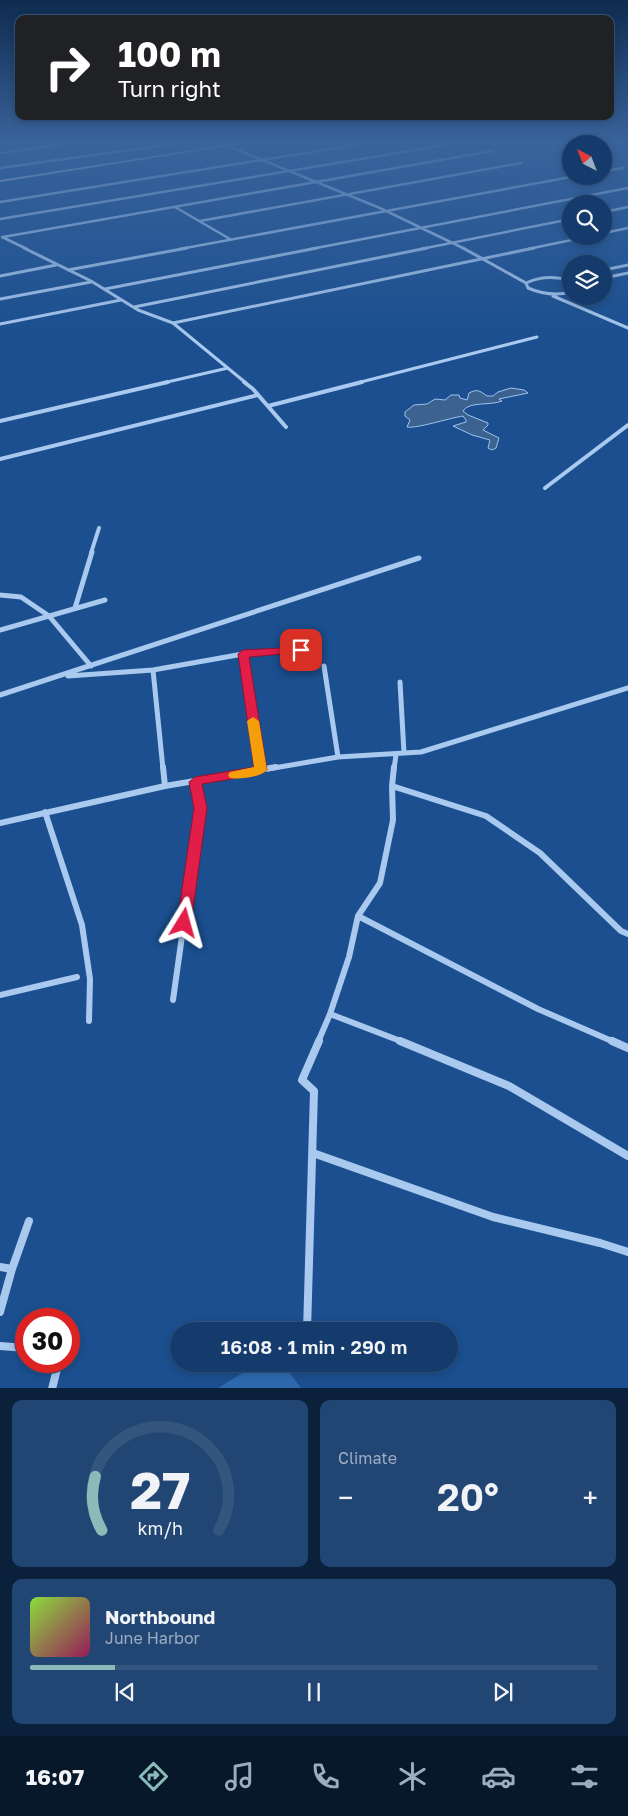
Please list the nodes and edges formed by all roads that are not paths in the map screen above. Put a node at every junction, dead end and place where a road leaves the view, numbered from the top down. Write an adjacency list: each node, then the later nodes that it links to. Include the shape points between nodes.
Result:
1 (68, 208): 11 (street)
2 (170, 208): 17 (street)
3 (176, 208): 13 (street)
4 (276, 208): 13 (street)
5 (377, 208): 10 (street)
6 (408, 208): 10 (street)
7 (526, 208): 14 (street)
8 (624, 208): 9 (street)
9 (612, 210)
10 (386, 212): 14 (street); 18 (street)
11 (0, 219)
12 (562, 220): 20 (street)
13 (200, 221): 18 (street)
14 (422, 228): 20 (street); 32 (street)
15 (628, 228): 16 (street)
16 (612, 232)
17 (1, 236): 22 (street)
18 (230, 239): 25 (street)
19 (562, 242): 21 (street)
20 (452, 243): 21 (street); 37 (street)
21 (486, 259): 31 (street); 38 (street)
22 (57, 265): 25 (street); 27 (street)
23 (628, 265): 24 (street)
24 (612, 268)
25 (68, 270): 30 (street)
26 (628, 273): 28 (street)
27 (0, 276)
28 (612, 276)
29 (562, 279): 31 (street, via 541,278)
30 (91, 281): 32 (street); 35 (street)
31 (526, 283): 34 (street, via 534,291)
32 (105, 289): 36 (street)
33 (562, 293): 34 (street)
34 (549, 294): 40 (street)
35 (0, 299)
36 (122, 299): 37 (street); 39 (street)
37 (134, 307): 38 (street)
38 (173, 323): 42 (street)
39 (0, 324)
40 (628, 328)
41 (537, 337): 44 (street)
42 (228, 368): 43 (street); 45 (street)
43 (258, 395): 44 (street); 48 (street)
44 (268, 406): 47 (street)
45 (0, 421)
46 (628, 425): 49 (street)
47 (286, 427)
48 (0, 459)
49 (545, 488)
50 (99, 528): 54 (street)
51 (419, 558): 59 (street)
52 (0, 595): 55 (street, via 21,597)
53 (104, 600): 54 (street)
54 (75, 608): 55 (street)
55 (49, 616): 56 (street); 59 (street)
56 (0, 630)
57 (301, 650): 58 (street)
58 (243, 654): 61 (street); 68 (street)
59 (91, 666): 62 (street)
60 (324, 666): 67 (street)
61 (153, 670): 62 (street); 70 (street)
62 (60, 677): 65 (street)
63 (400, 682): 66 (street)
64 (628, 688): 66 (street, via 420,752)
65 (0, 695)
66 (400, 754): 67 (street); 71 (street)
67 (338, 757): 68 (street)
68 (261, 770): 69 (street)
69 (195, 782): 70 (street); 78 (street, via 200,808)
70 (165, 786): 72 (street)
71 (392, 786): 74 (street, via 393,820 380,883); 75 (street, via 486,816 540,853 621,931)
72 (45, 812): 73 (street); 80 (street, via 82,925 90,979)
73 (0, 824)
74 (358, 916): 79 (street); 81 (street, via 538,1009)
75 (628, 934)
76 (77, 977): 77 (street)
77 (0, 995)
78 (173, 1000)
79 (330, 1014): 82 (street, via 302,1080 314,1091); 83 (street, via 509,1086)
80 (89, 1021)
81 (628, 1048)
82 (313, 1153): 85 (street, via 492,1217); 89 (street)
83 (628, 1156)
84 (29, 1222): 87 (street)
85 (628, 1252)
86 (0, 1268): 87 (street)
87 (12, 1269): 88 (street)
88 (0, 1312)
89 (307, 1322)
90 (0, 1346): 91 (street)
91 (15, 1347)
92 (56, 1373): 93 (street)
93 (52, 1388)

